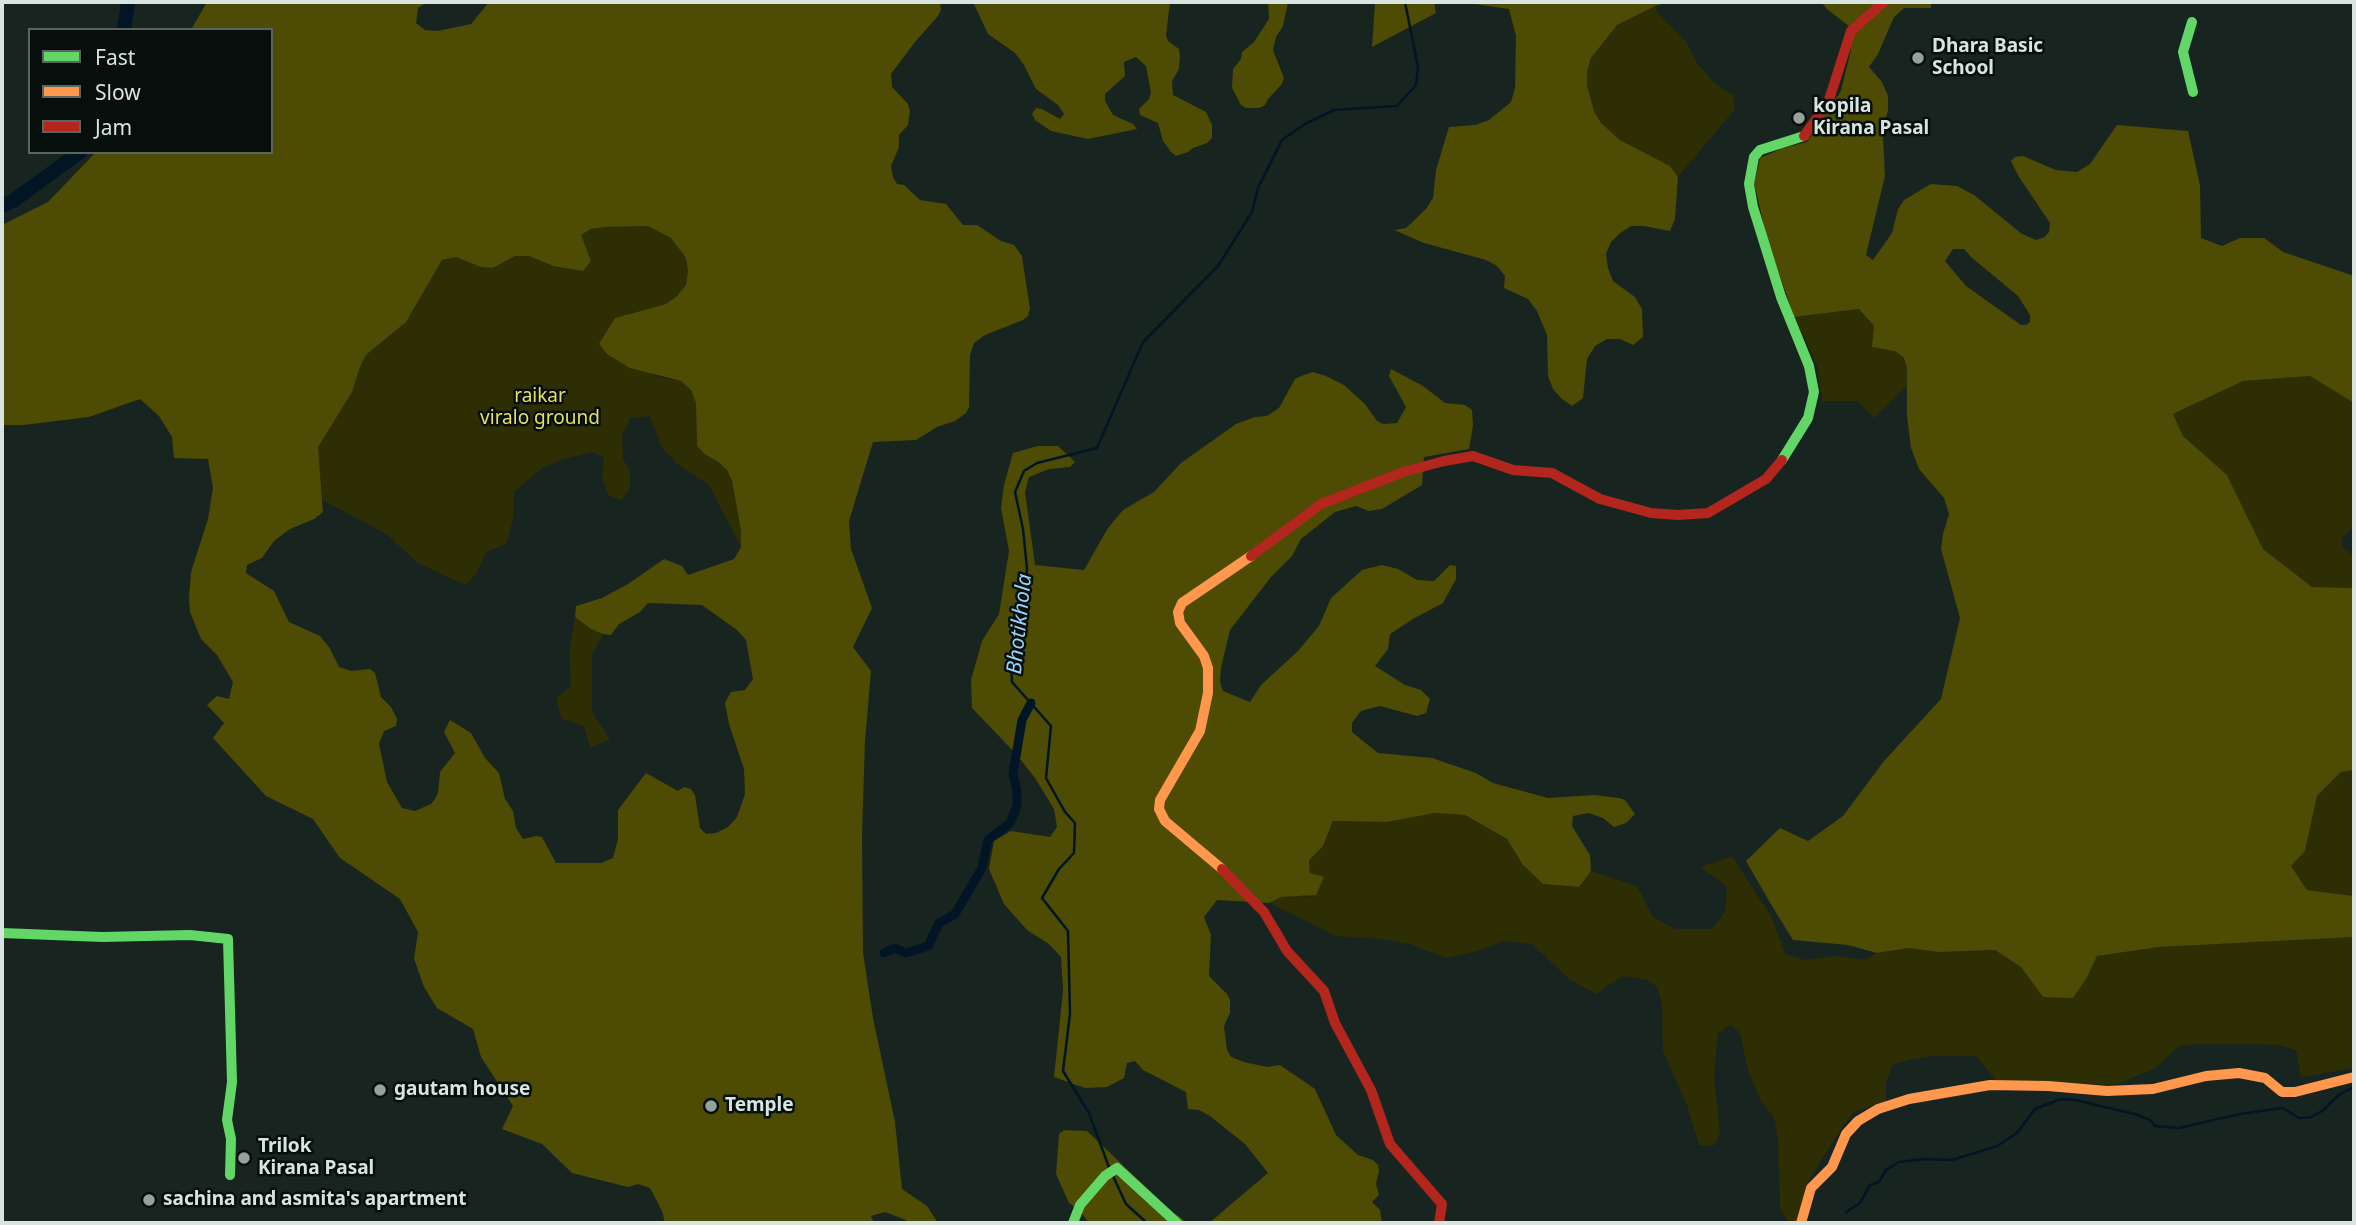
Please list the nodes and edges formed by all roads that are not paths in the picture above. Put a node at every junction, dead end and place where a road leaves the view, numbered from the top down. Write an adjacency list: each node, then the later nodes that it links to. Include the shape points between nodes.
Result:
1 (1884, 2): 9 (main road, via 1851,31 1833,91 1809,132 1760,150 1750,170 1753,207 1814,392 1808,418 1766,480 1708,513 1651,513 1600,499 1541,470 1513,470 1473,456 1444,461 1321,504 1182,603 1178,612 1180,623 1204,656 1208,693 1200,731 1160,800 1159,810 1165,821 1212,859 1265,912 1287,951 1324,991 1335,1023 1371,1090 1390,1144 1442,1204)
2 (2192, 22): 3 (main road, via 2183,52)
3 (2193, 92)
4 (2, 933): 6 (main road, via 228,939)
5 (2354, 1076): 10 (main road, via 2295,1092 2282,1092 2264,1078 2239,1073 2153,1089 1990,1085 1909,1098 1878,1109 1846,1134 1832,1167 1811,1188)
6 (230, 1175)
7 (1073, 1223): 8 (main road, via 1080,1205 1117,1168)
8 (1177, 1223)
9 (1439, 1223)
10 (1801, 1223)

